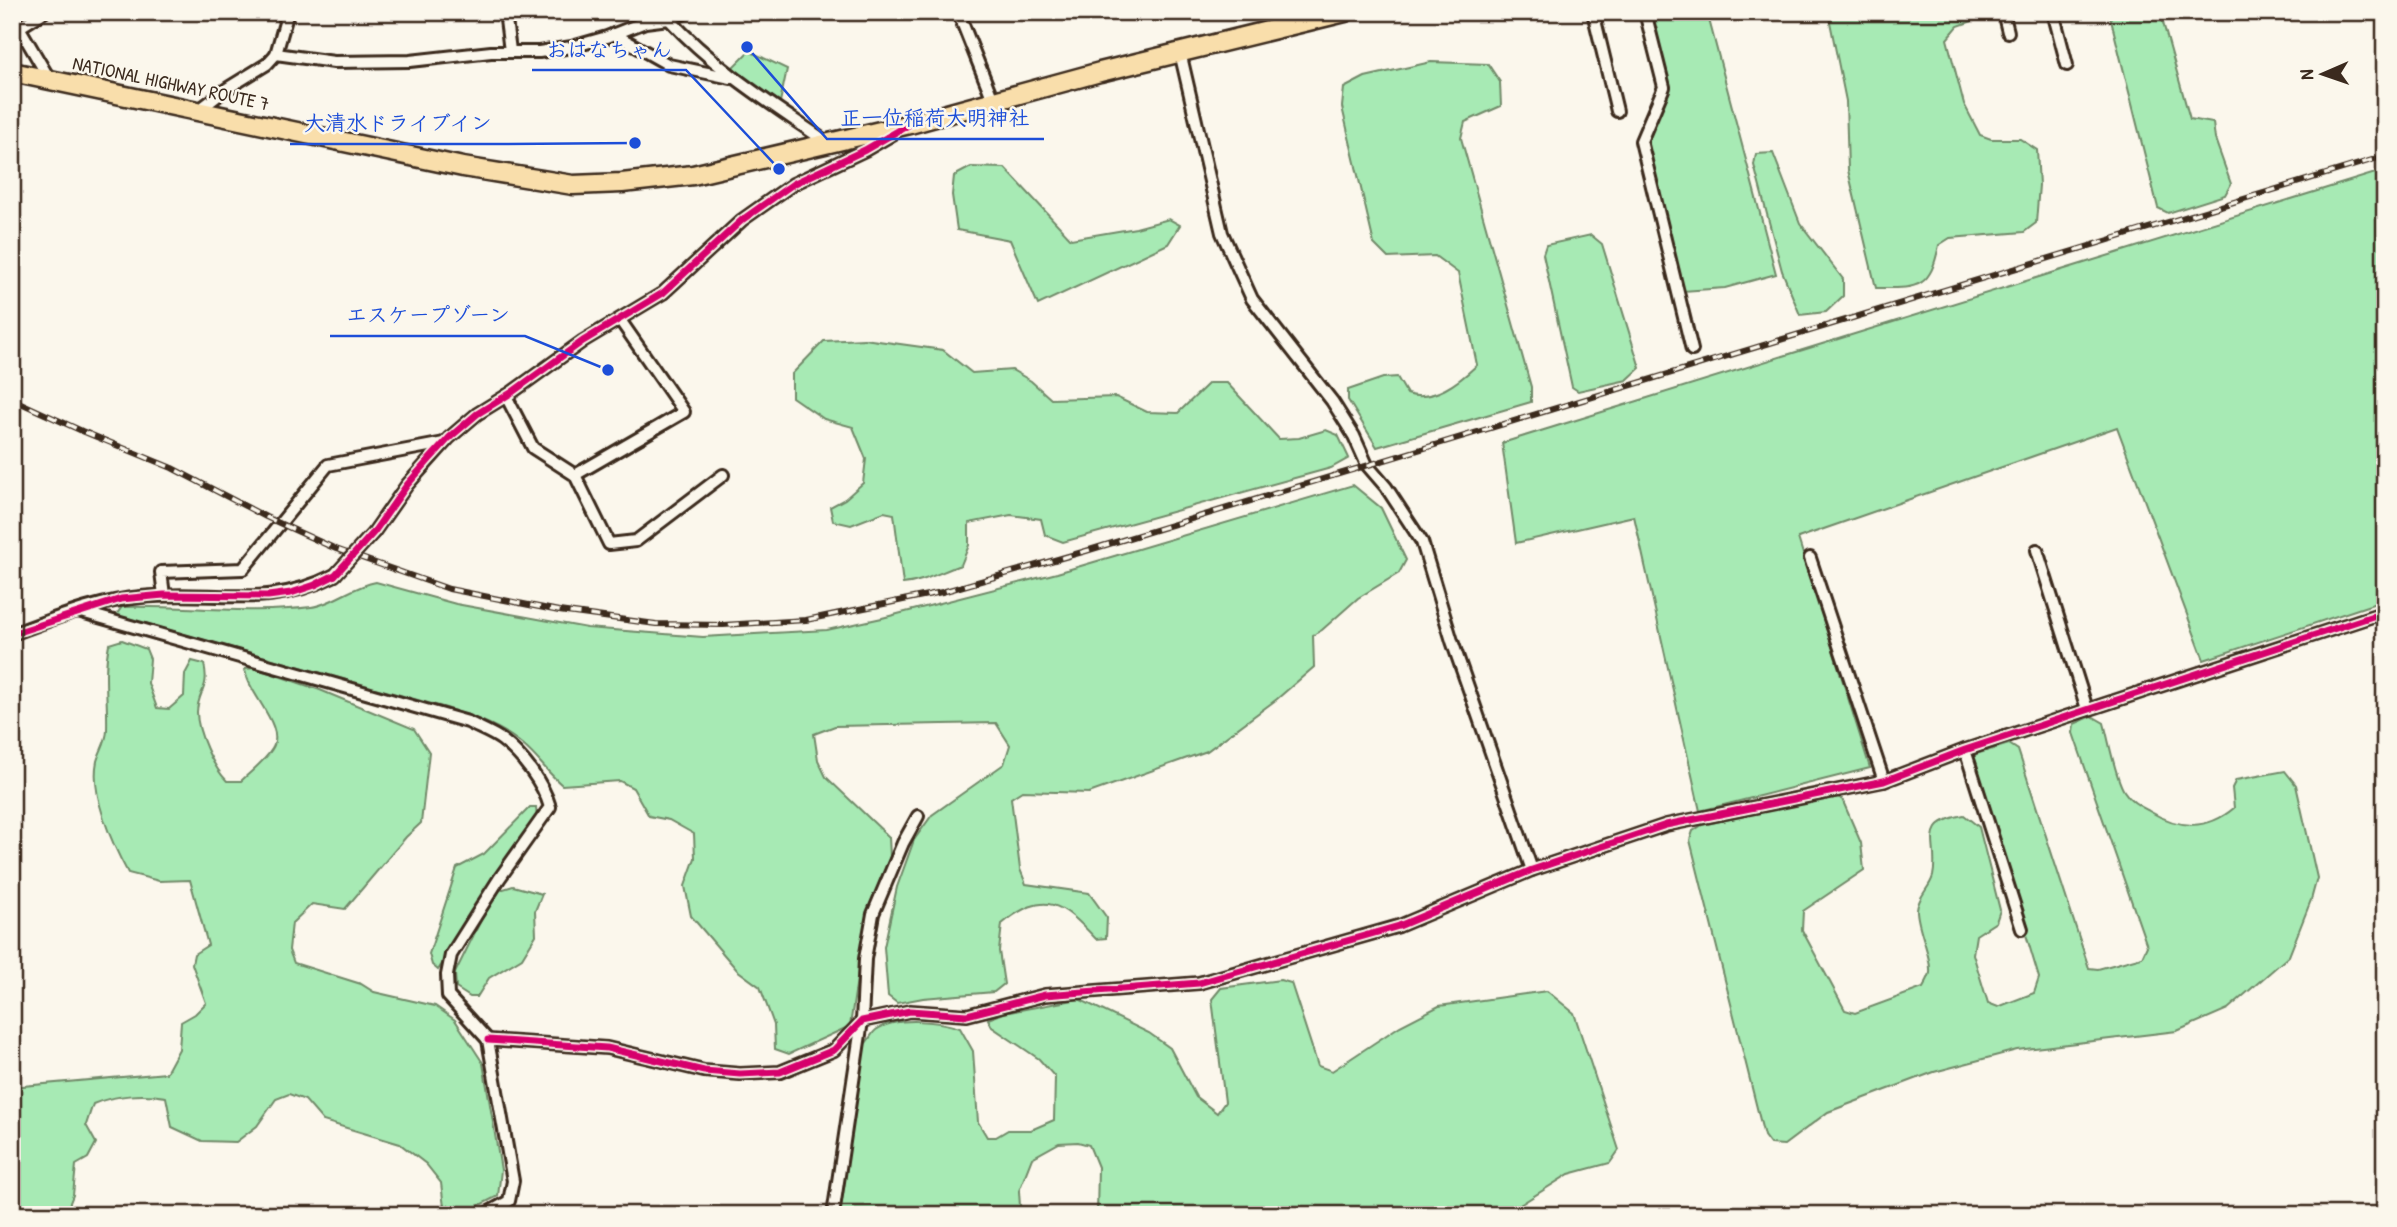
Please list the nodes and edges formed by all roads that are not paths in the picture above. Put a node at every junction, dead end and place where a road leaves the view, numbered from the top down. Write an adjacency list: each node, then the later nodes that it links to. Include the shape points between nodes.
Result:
1 (44, 12): 12 (street)
2 (288, 12): 17 (street)
3 (505, 12): 15 (street)
4 (688, 12): 11 (street)
5 (958, 12): 22 (street)
6 (1345, 12): 16 (highway, NATIONAL HIGHWAY ROUTE 7)
7 (1593, 12): 24 (street)
8 (1645, 12): 28 (street, via 1664,87 1641,141)
9 (2003, 12): 13 (street)
10 (2053, 12): 18 (street)
11 (668, 16): 14 (street); 21 (street, via 692,44)
12 (16, 29): 20 (street)
13 (2008, 32)
14 (614, 34): 15 (street, via 572,47); 21 (street, via 669,65)
15 (510, 51): 17 (street, via 334,62)
16 (1180, 52): 22 (highway, NATIONAL HIGHWAY ROUTE 7); 43 (street, via 1222,233 1252,299 1332,401 1367,465 1422,541 1452,642)
17 (276, 54): 23 (street)
18 (2067, 65)
19 (12, 72): 20 (highway, NATIONAL HIGHWAY ROUTE 7)
20 (50, 79): 23 (highway, NATIONAL HIGHWAY ROUTE 7)
21 (736, 79): 26 (street)
22 (993, 100): 25 (highway, NATIONAL HIGHWAY ROUTE 7)
23 (199, 110): 26 (highway, NATIONAL HIGHWAY ROUTE 7, via 463,167 573,185 694,175)
24 (1617, 111)
25 (910, 124): 26 (highway, NATIONAL HIGHWAY ROUTE 7); 27 (street, via 793,184 741,220 663,293)
26 (828, 143)
27 (620, 320): 29 (street); 31 (street, via 684,412)
28 (1692, 350)
29 (506, 396): 30 (street); 31 (street, via 533,448)
30 (444, 443): 35 (street, bridge, via 335,575 291,593 268,596); 35 (street, via 328,464 243,569 161,572)
31 (576, 475): 32 (street, via 608,544 636,541)
32 (723, 475)
33 (2037, 550): 39 (street)
34 (1810, 558): 41 (street)
35 (164, 595): 36 (street, via 121,599)
36 (78, 611): 38 (street); 46 (street, via 468,722 501,739 519,756 546,792 550,807 451,955 447,975 448,996)
37 (2385, 612): 39 (street)
38 (12, 634)
39 (2087, 709): 40 (street)
40 (1965, 750): 41 (street); 44 (street)
41 (1884, 781): 43 (street, via 1666,825)
42 (918, 816): 45 (street, via 873,914)
43 (1532, 870): 45 (street, via 1399,926 1199,983 1045,995 967,1015 910,1012)
44 (2022, 929)
45 (862, 1021): 46 (street, via 834,1050 780,1072 704,1071 607,1048); 48 (street)
46 (488, 1040): 47 (street, via 513,1181 509,1201)
47 (484, 1215)
48 (833, 1215)

